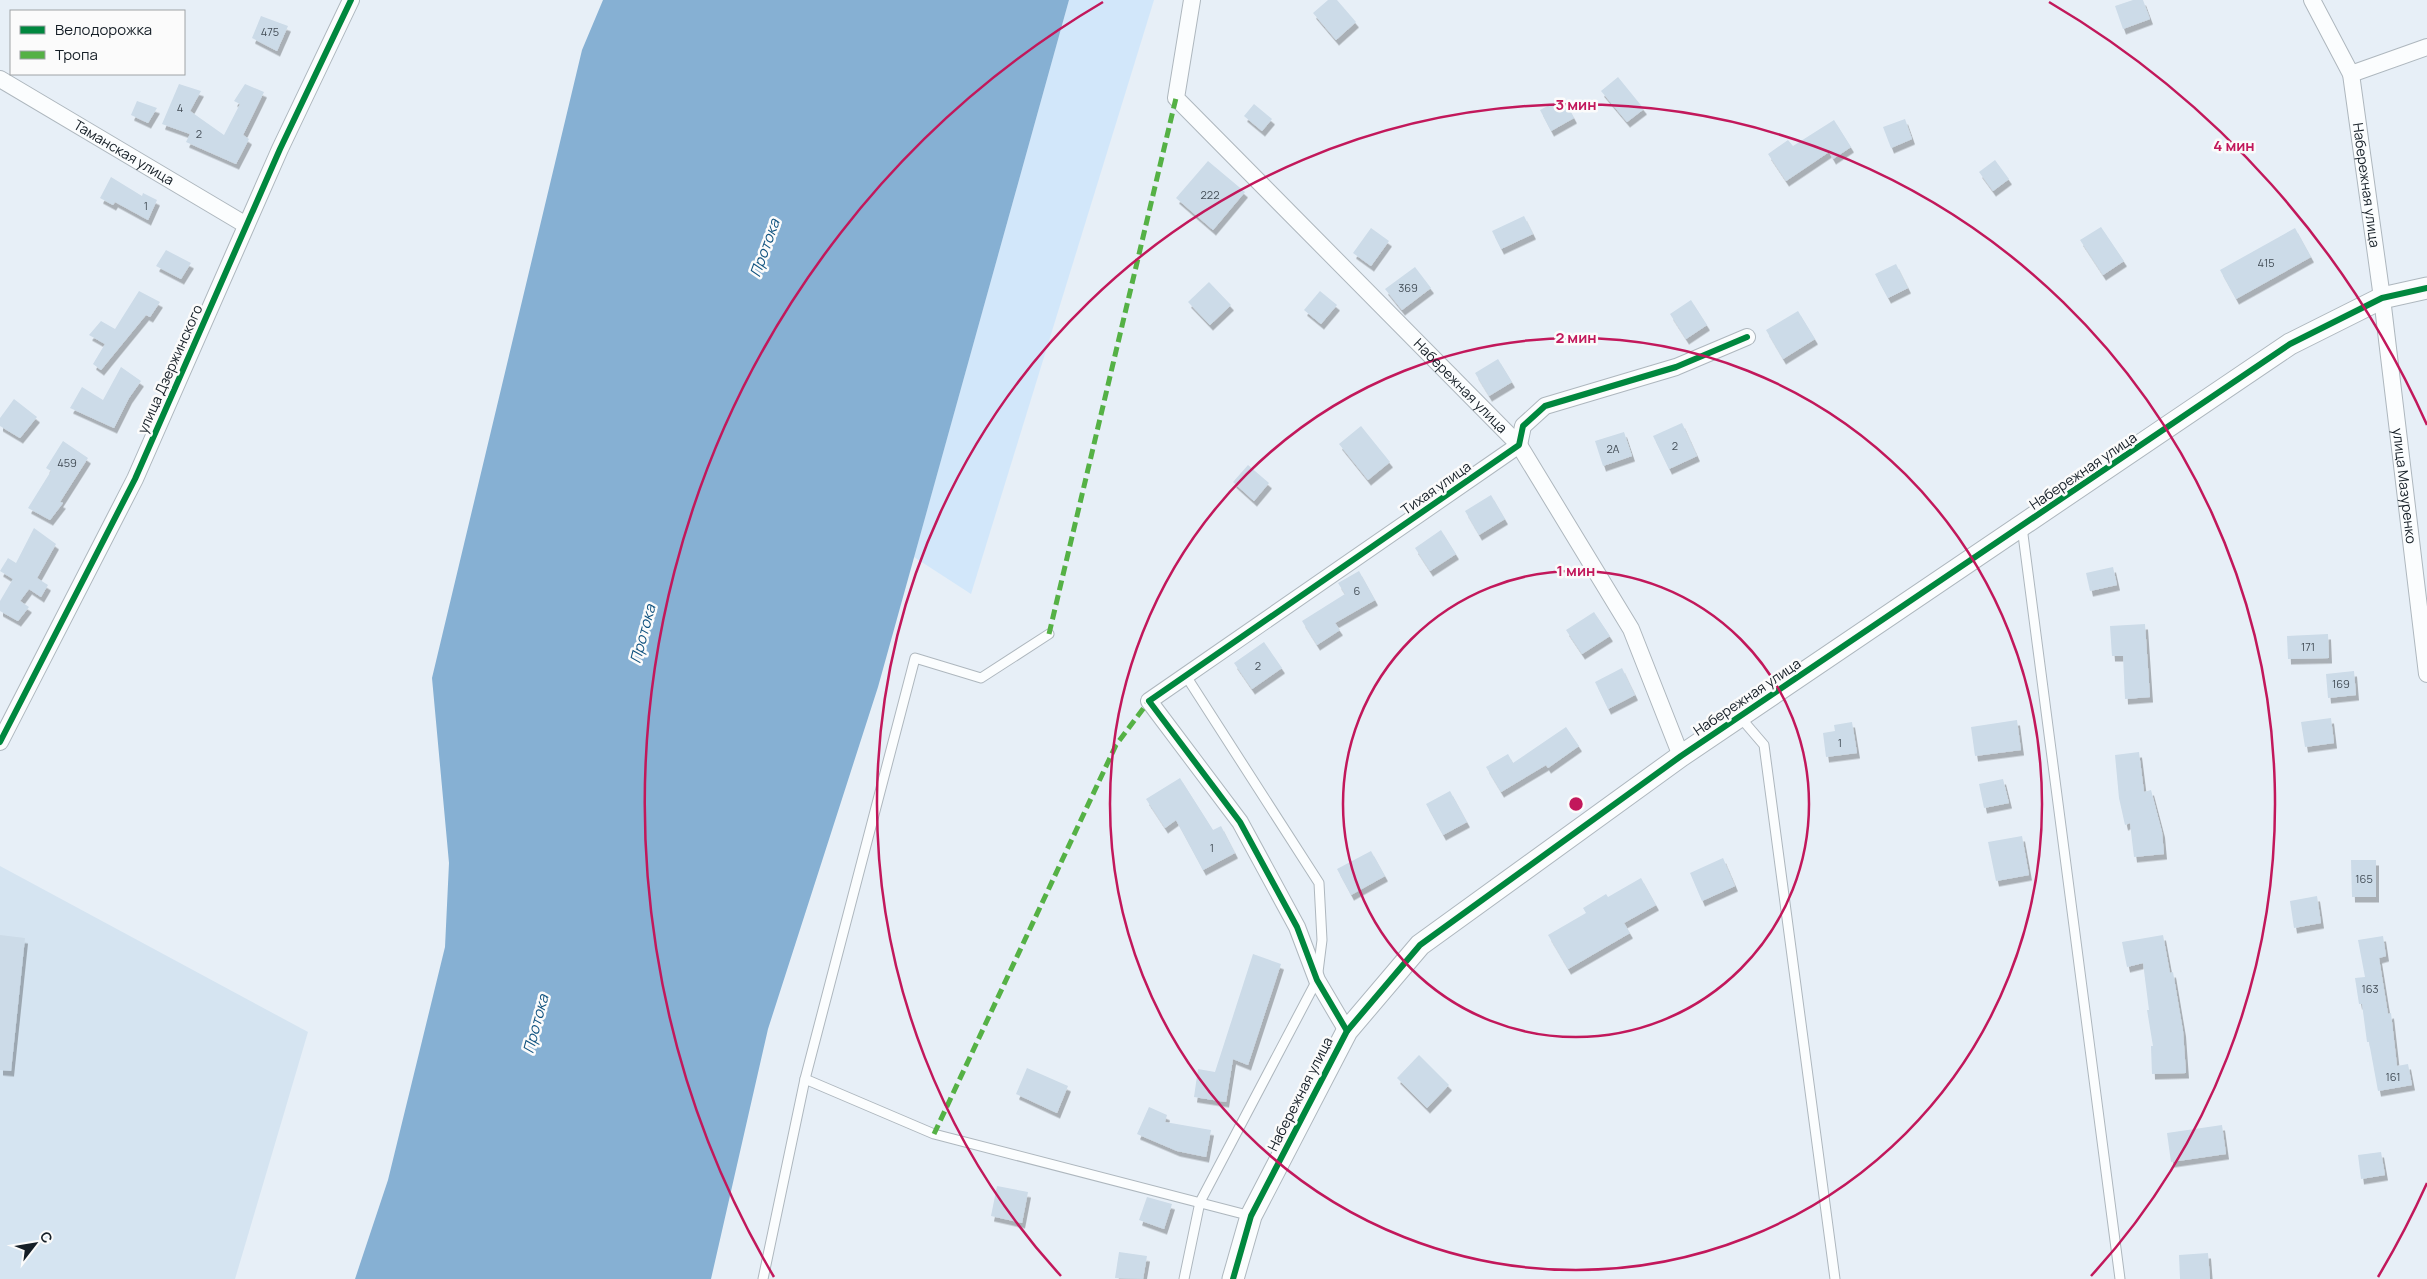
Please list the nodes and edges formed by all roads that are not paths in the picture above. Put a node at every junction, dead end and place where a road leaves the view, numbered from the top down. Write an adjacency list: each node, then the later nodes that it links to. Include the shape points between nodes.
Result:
1 (351, 0): 7 (street, улица Дзержинского)
2 (1192, 0): 11 (street, Набережная улица, via 1176,98)
3 (2312, 0): 5 (street, Набережная улица)
4 (2427, 47): 5 (street)
5 (2351, 74): 9 (street, Набережная улица)
6 (0, 80): 7 (street, Таманская улица)
7 (246, 225): 17 (street, улица Дзержинского, via 135,478)
8 (2427, 288): 9 (street, Набережная улица)
9 (2382, 298): 12 (street, Набережная улица, via 2290,344); 14 (street, улица Мазуренко)
10 (1747, 337): 11 (street, via 1676,367 1545,406 1523,426)
11 (1519, 446): 15 (street, Тихая улица); 18 (street, Набережная улица, via 1631,629)
12 (2022, 527): 16 (street, Набережная улица); 28 (lane)
13 (1049, 634): 21 (lane, via 981,678 915,658)
14 (2427, 674)
15 (1186, 676): 19 (lane, via 1319,883 1322,940); 19 (street, Тихая улица, via 1149,701 1240,822 1297,927)
16 (1740, 717): 18 (street, Набережная улица); 27 (lane, via 1764,745)
17 (0, 742)
18 (1681, 756): 20 (street, Набережная улица, via 1420,945)
19 (1317, 980): 20 (street); 22 (lane)
20 (1346, 1031): 23 (street, Набережная улица)
21 (805, 1079): 22 (lane, via 934,1134); 24 (lane)
22 (1200, 1202): 23 (lane); 25 (lane)
23 (1251, 1216): 26 (street, Набережная улица)
24 (763, 1279)
25 (1184, 1279)
26 (1234, 1279)
27 (1835, 1279)
28 (2120, 1279)

